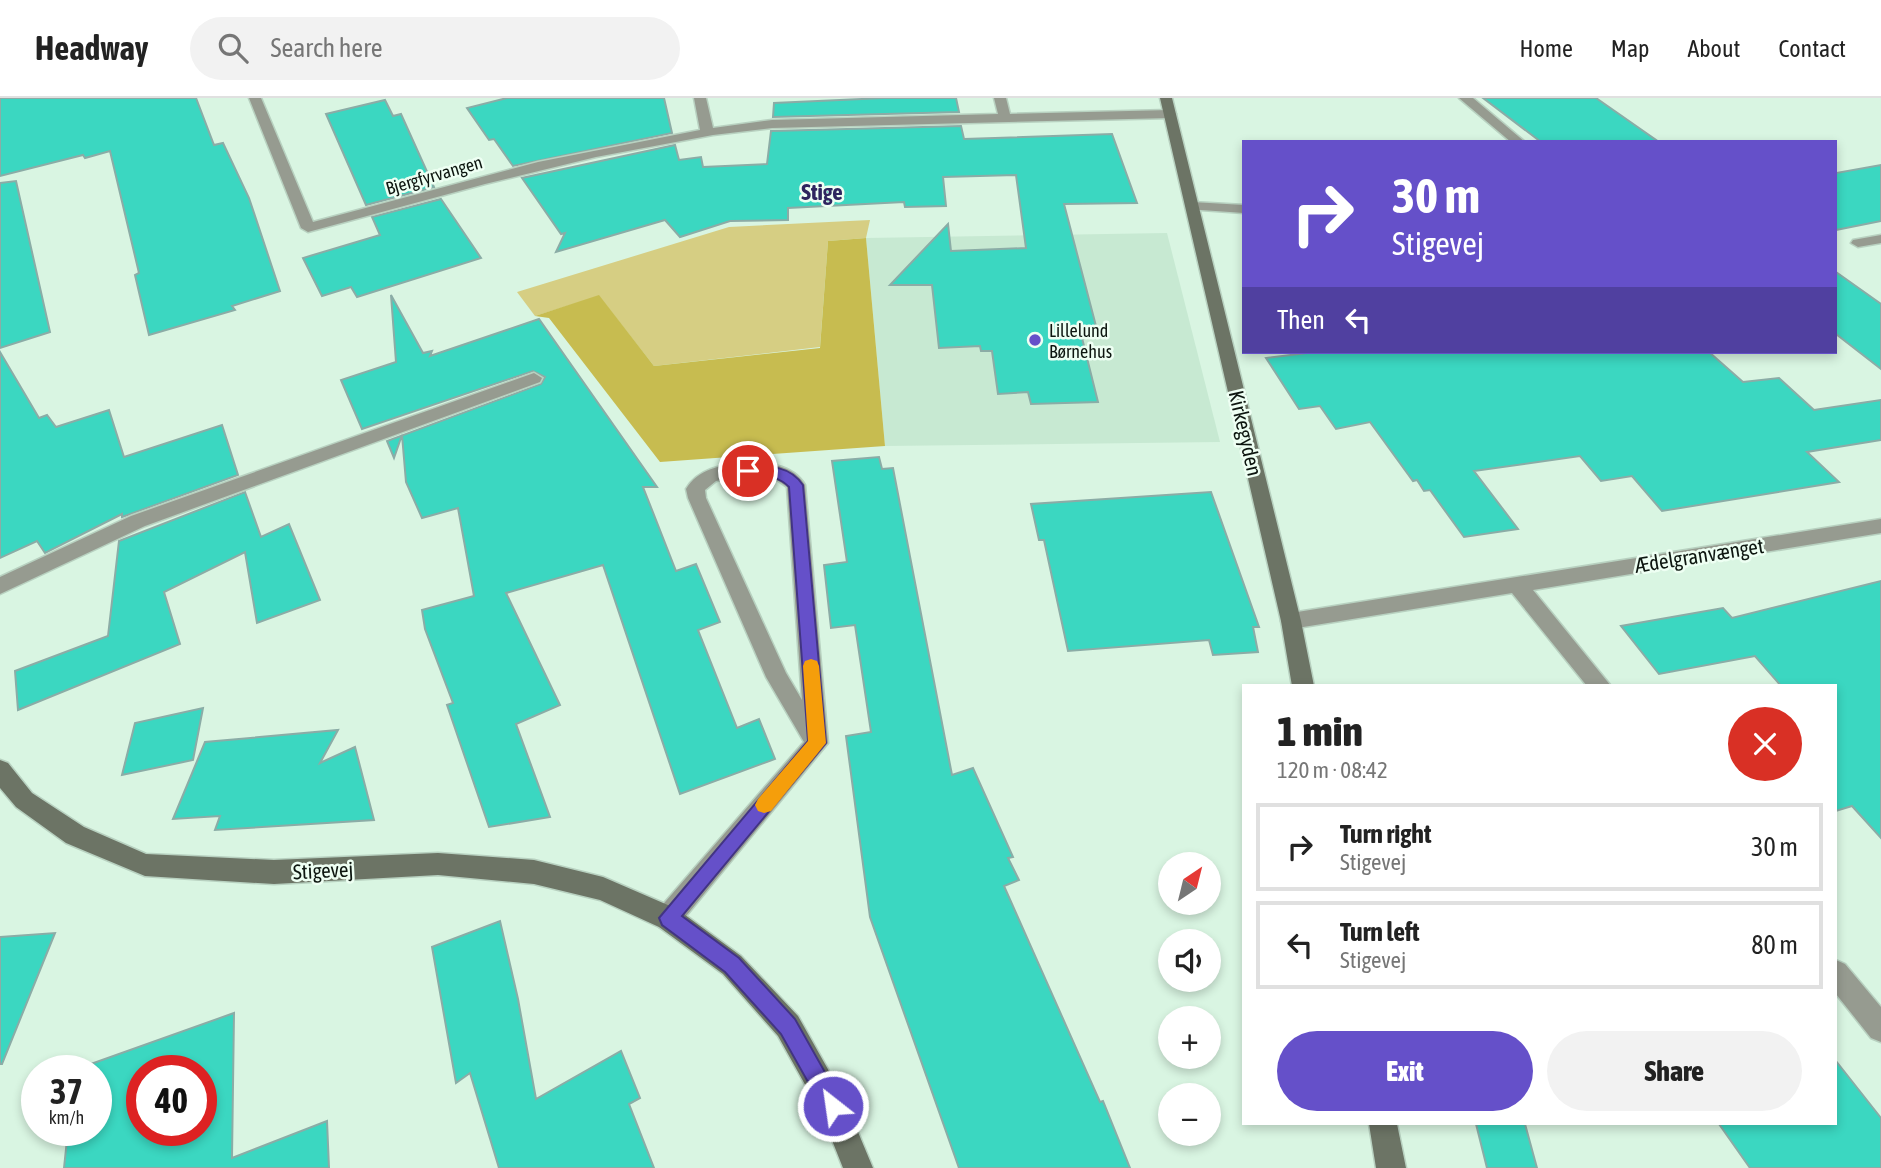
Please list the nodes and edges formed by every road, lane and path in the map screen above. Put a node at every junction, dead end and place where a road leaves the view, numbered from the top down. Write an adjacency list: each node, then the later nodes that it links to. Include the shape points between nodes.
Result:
1 (255, 98): 7 (street, Bjergfyrvangen, via 308,228 529,166)
2 (700, 98): 7 (street)
3 (1000, 98): 6 (street)
4 (1465, 98): 8 (street)
5 (1168, 106): 6 (street, Bjergfyrvangen); 9 (street, Kirkegyden)
6 (1005, 118): 7 (street, Bjergfyrvangen, via 772,124)
7 (707, 131)
8 (1517, 140)
9 (1192, 206): 10 (street); 17 (street, Kirkegyden)
10 (1242, 209)
11 (1881, 239): 12 (street)
12 (1858, 243)
13 (534, 378): 16 (street, via 138,521)
14 (1881, 526): 15 (street, Ædelgranvænget)
15 (1517, 585): 17 (street, Ædelgranvænget); 19 (street)
16 (0, 586)
17 (1292, 621): 18 (street, Kirkegyden)
18 (1303, 684)
19 (1598, 684)
20 (817, 743): 20 (street, via 796,485 772,471 709,476 695,489 697,498 777,677); 22 (street)
21 (0, 770): 22 (street, Stigevej, via 24,800 75,835 145,865 274,872 438,864 534,872 603,889)
22 (668, 918): 26 (street, Stigevej, via 732,965 788,1026 833,1106)
23 (1837, 974): 24 (street)
24 (1881, 1028)
25 (1383, 1125): 27 (street)
26 (858, 1168)
27 (1391, 1168)

